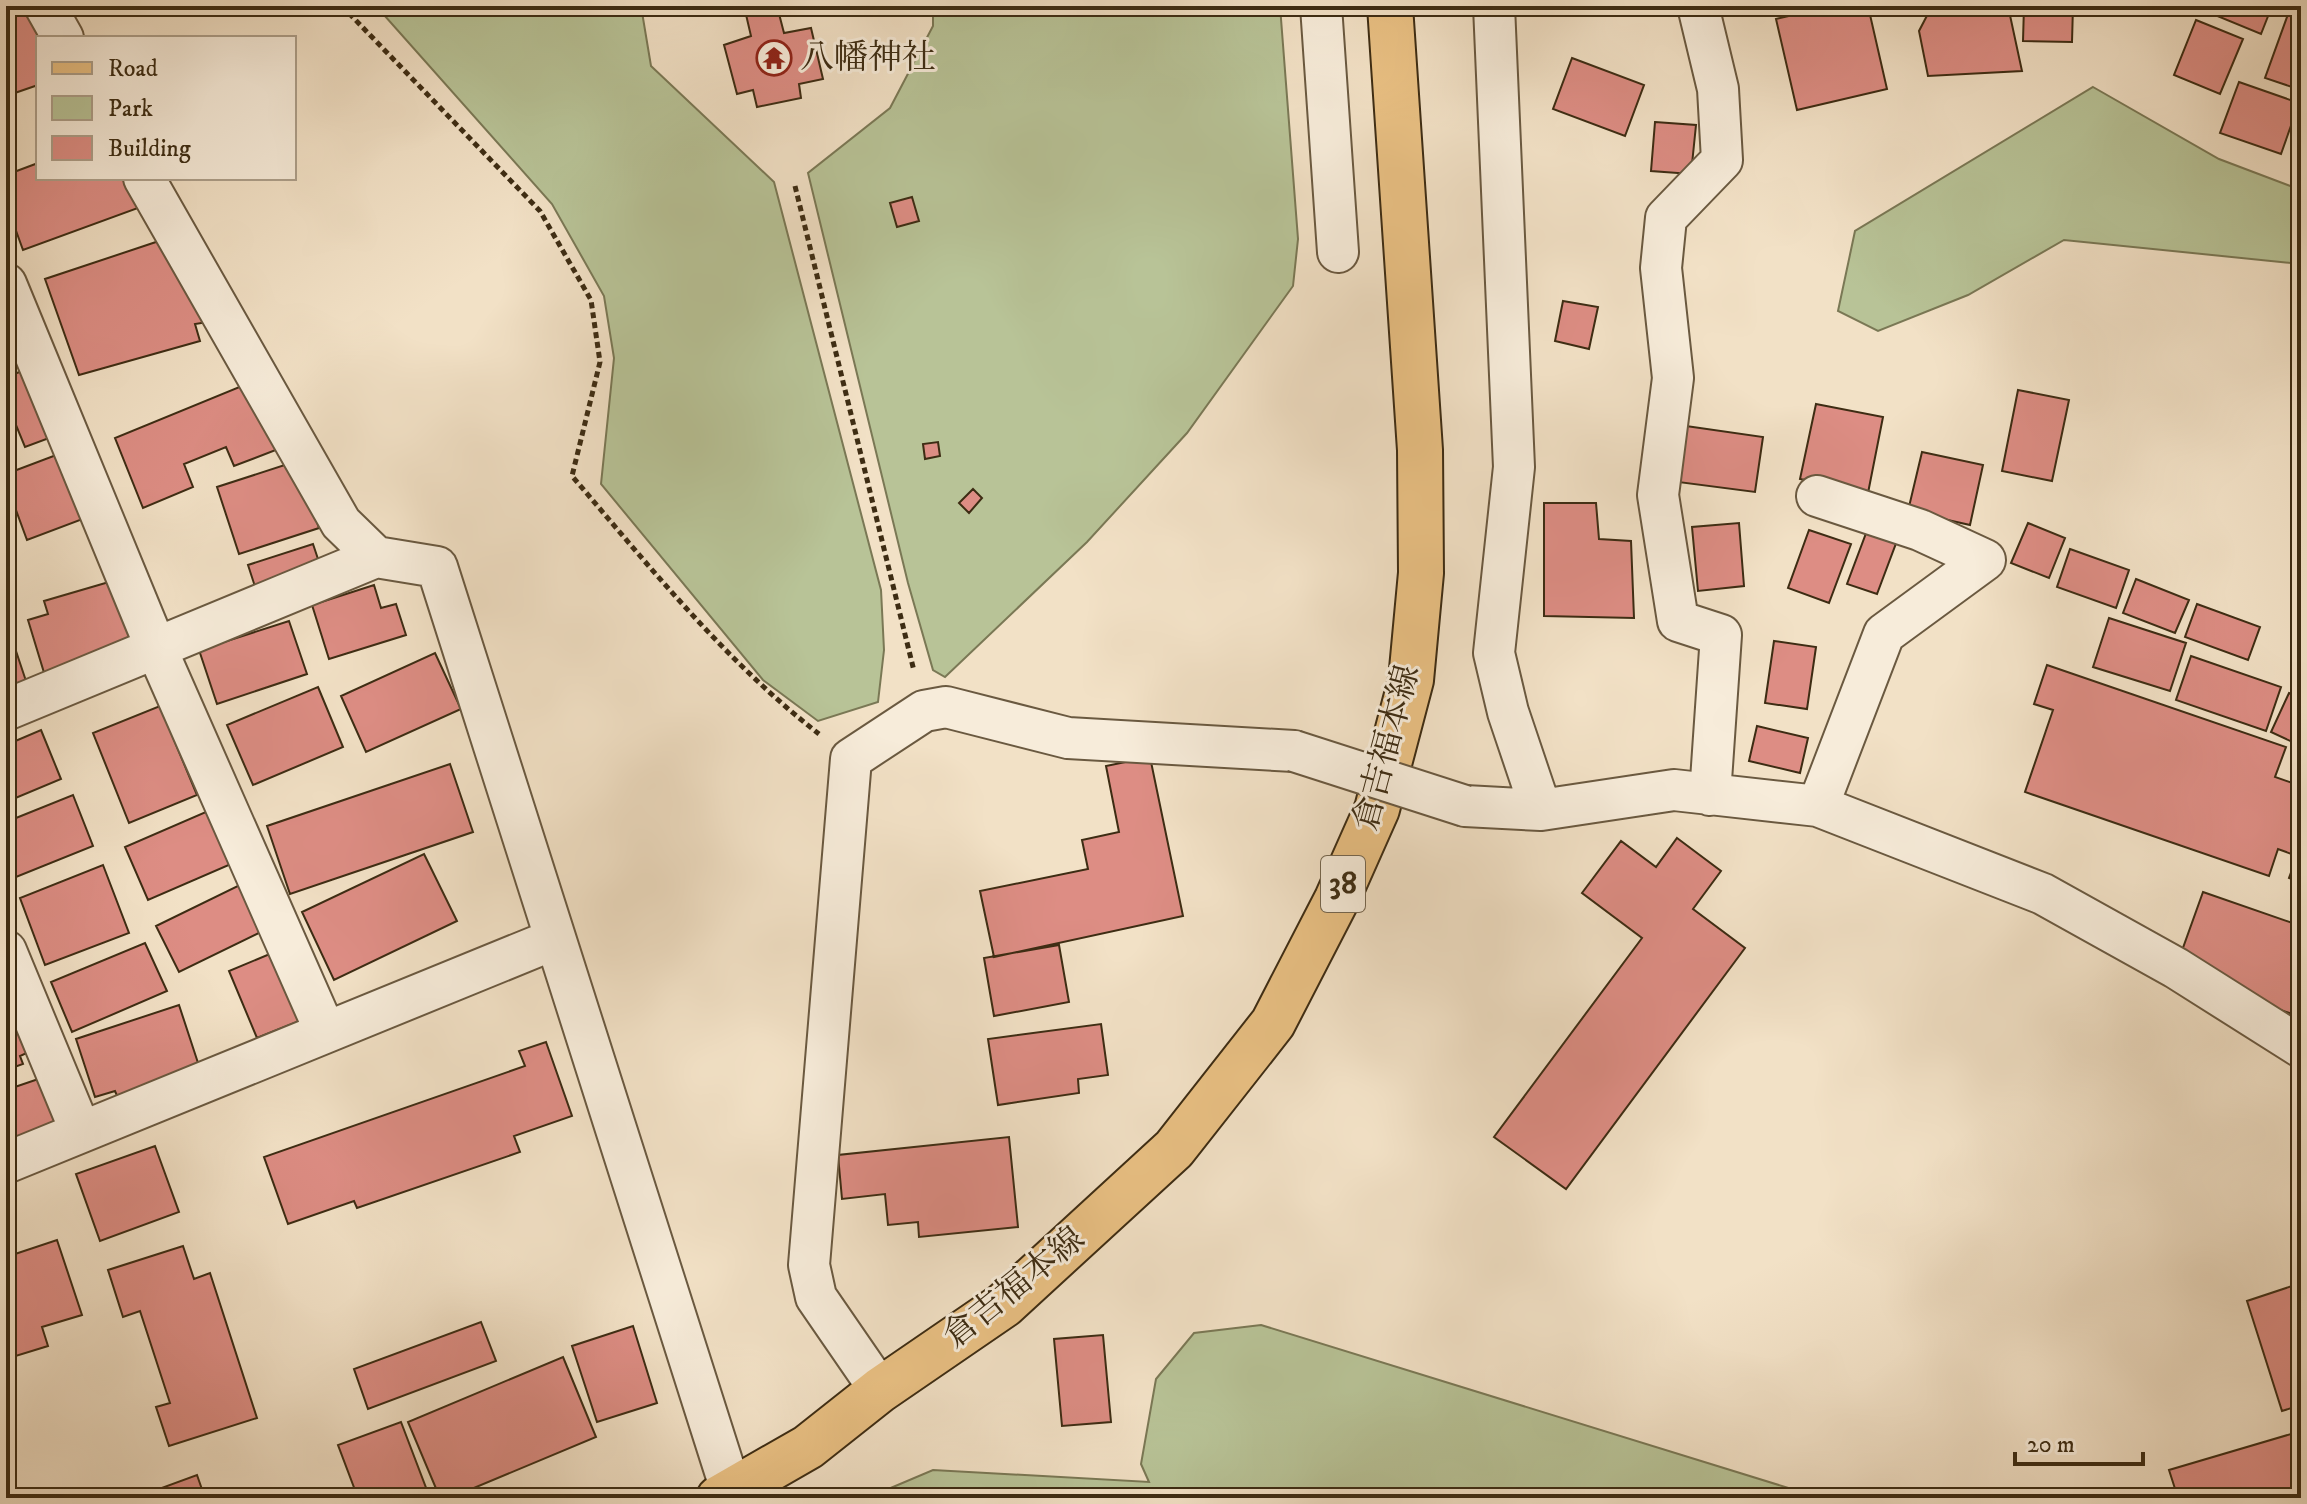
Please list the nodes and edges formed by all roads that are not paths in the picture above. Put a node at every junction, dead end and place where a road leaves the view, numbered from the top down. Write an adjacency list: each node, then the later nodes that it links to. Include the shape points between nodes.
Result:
1 (45, 6): 6 (street)
2 (1321, 6): 8 (street)
3 (1390, 6): 23 (main road, 倉吉福本線 / 38, via 1420,450 1421,573 1411,680 1377,809 1273,1023 1174,1149 1004,1305)
4 (1494, 6): 16 (street, via 1514,467 1494,653)
5 (1698, 6): 14 (street, via 1718,89 1722,160 1666,218 1661,268 1673,378 1658,495 1678,621 1721,635)
6 (62, 36)
7 (145, 180): 11 (street, via 341,523)
8 (1338, 252)
9 (6, 284): 12 (street)
10 (1817, 496): 15 (street, via 1920,530 1985,560 1884,634)
11 (376, 557): 12 (street); 17 (street, via 437,567)
12 (156, 648): 13 (street); 19 (street)
13 (6, 710)
14 (1710, 795): 15 (street); 16 (street, via 1674,790)
15 (1818, 806): 20 (street, via 2043,894 2176,968)
16 (1541, 810): 23 (street, bridge, via 1465,806 1294,751 1068,738 946,707 924,711 851,759 809,1265 816,1297)
17 (555, 939): 19 (street); 24 (street)
18 (6, 951): 21 (street)
19 (325, 1031): 21 (street)
20 (2301, 1047)
21 (81, 1132): 22 (street)
22 (6, 1163)
23 (880, 1390): 24 (main road, 倉吉福本線 / 38, via 808,1447)
24 (726, 1495)

